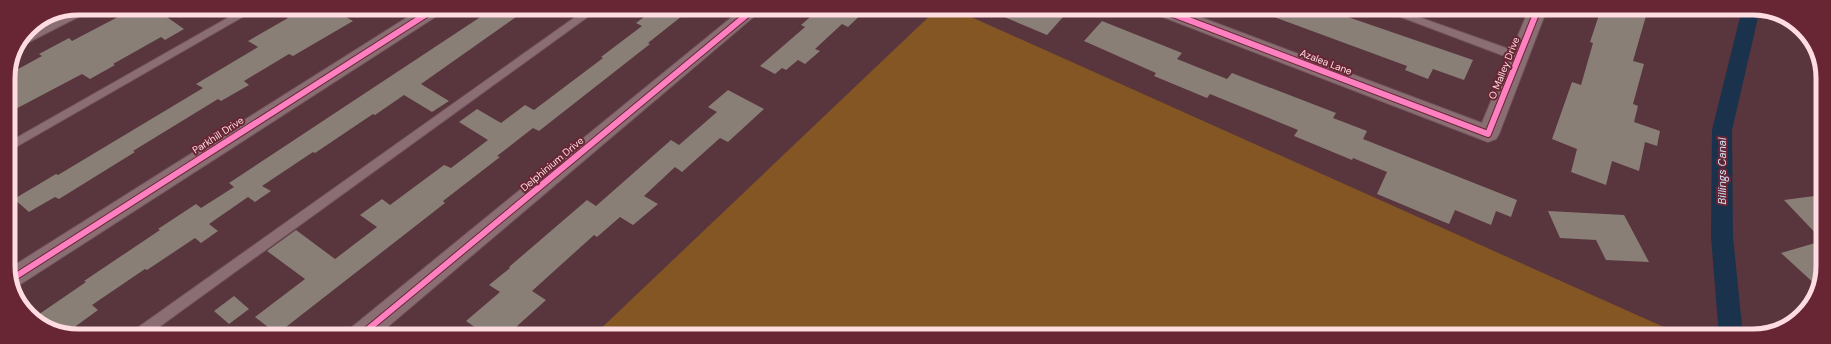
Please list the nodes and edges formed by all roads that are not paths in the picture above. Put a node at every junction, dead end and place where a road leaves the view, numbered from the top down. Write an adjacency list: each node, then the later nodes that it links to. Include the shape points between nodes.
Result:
1 (241, 15): 12 (lane)
2 (416, 15): 13 (street, Parkhill Drive)
3 (585, 15): 14 (lane)
4 (747, 15): 15 (street, Delphinium Drive)
5 (1175, 15): 11 (street, Azalea Lane)
6 (1402, 15): 10 (lane)
7 (1535, 15): 10 (street, O Malley Drive)
8 (64, 17): 9 (street)
9 (36, 31)
10 (1519, 57): 11 (street, O Malley Drive)
11 (1488, 134)
12 (15, 144)
13 (16, 276)
14 (146, 329)
15 (374, 329)

